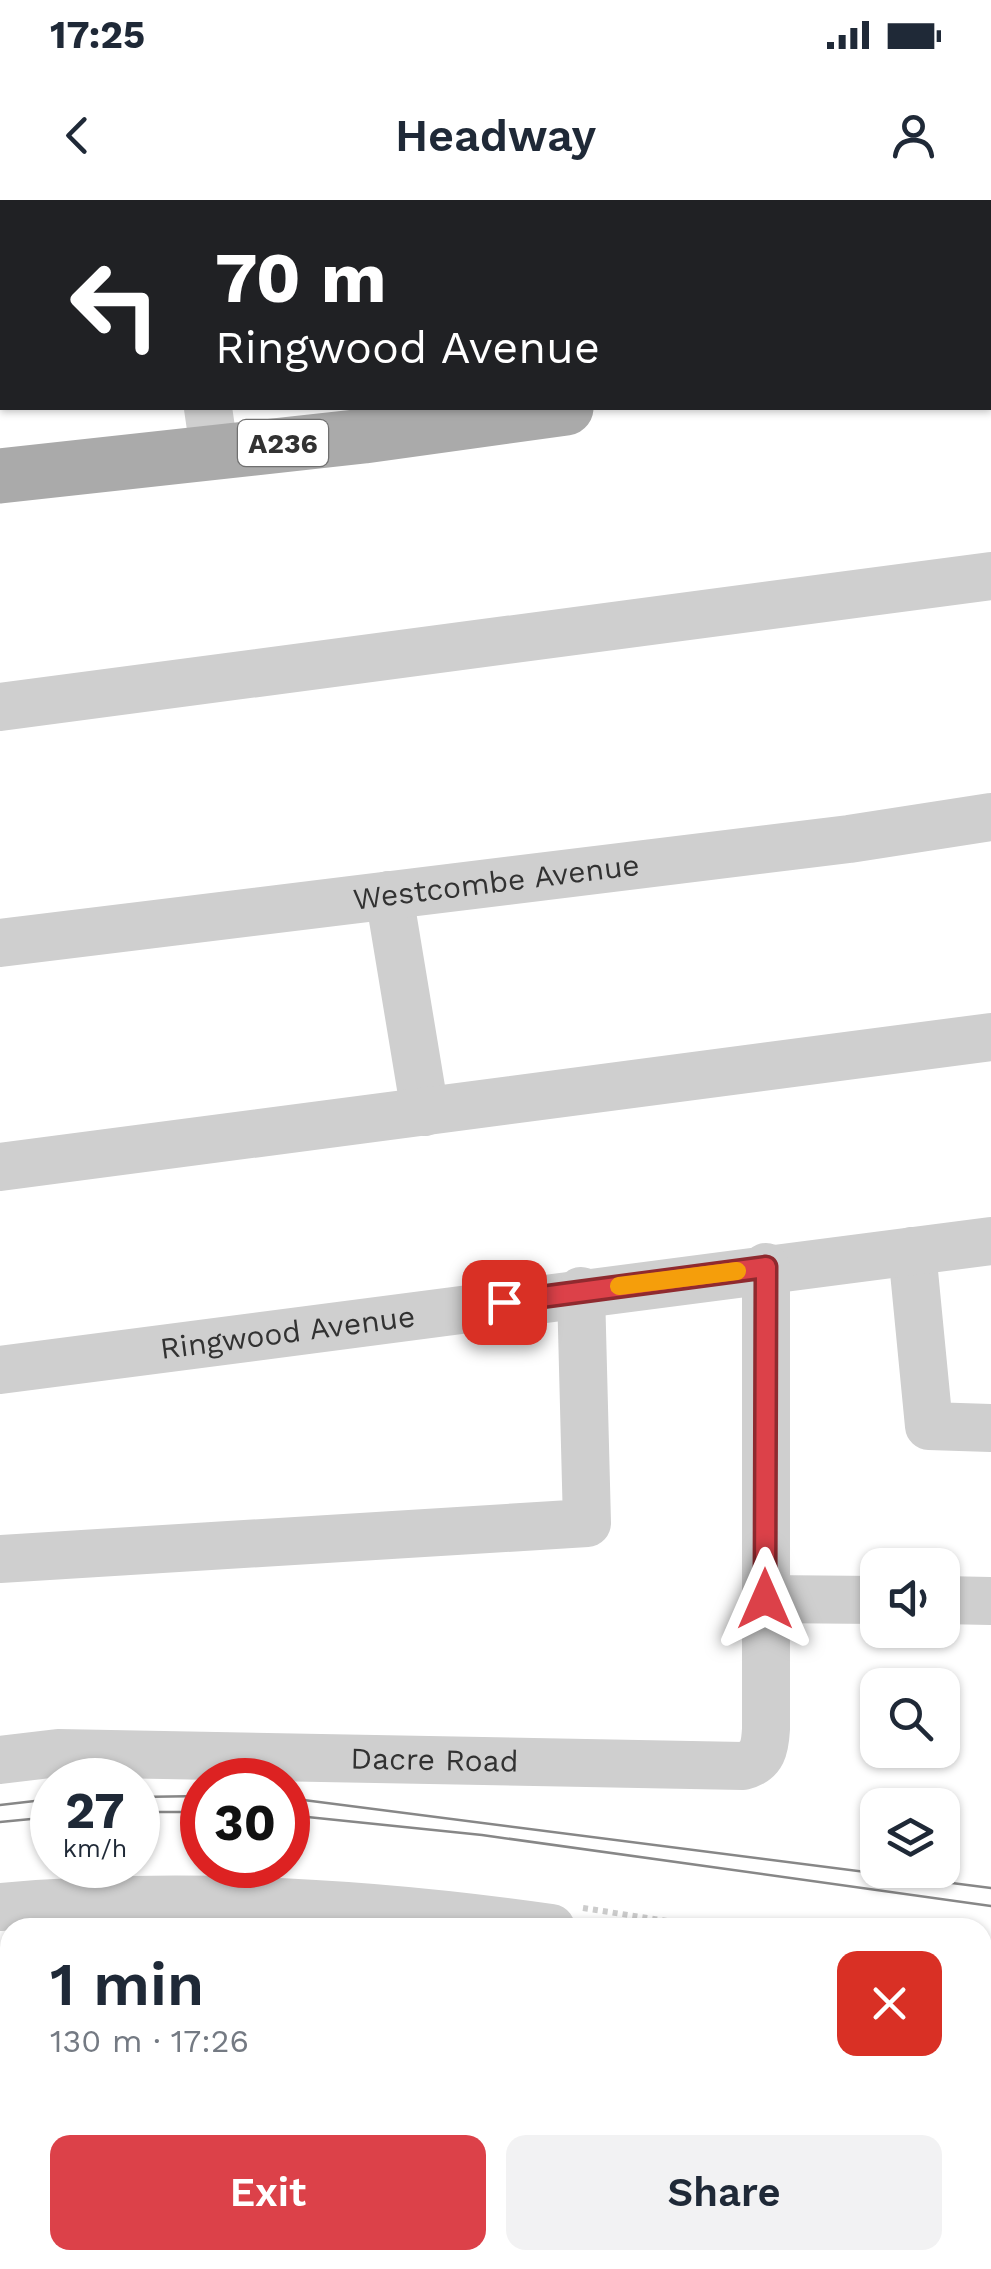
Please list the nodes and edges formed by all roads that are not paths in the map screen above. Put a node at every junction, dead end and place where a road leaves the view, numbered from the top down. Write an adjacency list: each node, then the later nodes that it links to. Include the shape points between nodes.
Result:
1 (552, 410): 2 (main road, A236, via 364,436)
2 (211, 428): 3 (main road, A236)
3 (0, 476)
4 (991, 576): 5 (street)
5 (0, 706)
6 (991, 817): 7 (street, Westcombe Avenue)
7 (389, 895): 8 (street, Westcombe Avenue); 10 (street)
8 (0, 943)
9 (991, 1038): 10 (street)
10 (425, 1112): 11 (street)
11 (0, 1167)
12 (991, 1241): 13 (street, Ringwood Avenue)
13 (912, 1251): 14 (street, Ringwood Avenue); 17 (street, via 930,1426)
14 (766, 1267): 15 (street, Ringwood Avenue); 19 (street)
15 (582, 1291): 16 (street, Ringwood Avenue); 18 (street, via 586,1522)
16 (0, 1370)
17 (991, 1428)
18 (0, 1559)
19 (765, 1599): 20 (street); 23 (street, Dacre Road, via 765,1746 750,1764 58,1753)
20 (860, 1600)
21 (960, 1600): 22 (street)
22 (991, 1600)
23 (0, 1760)
24 (0, 1907): 25 (street, via 165,1900 334,1905)
25 (457, 1918)

